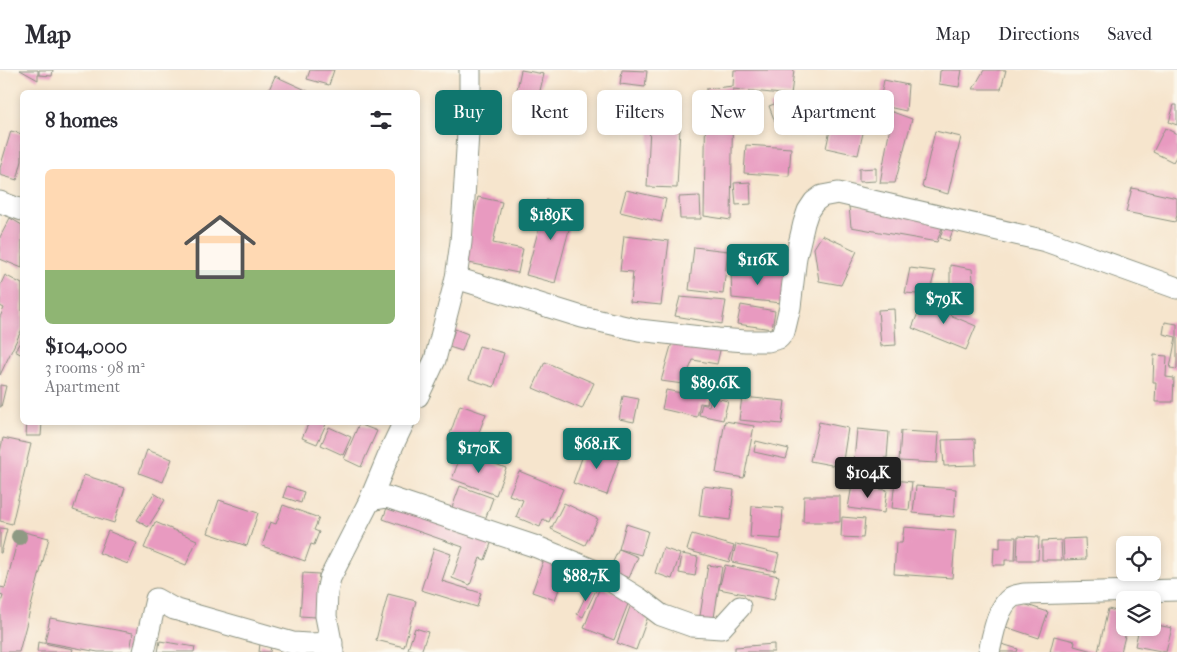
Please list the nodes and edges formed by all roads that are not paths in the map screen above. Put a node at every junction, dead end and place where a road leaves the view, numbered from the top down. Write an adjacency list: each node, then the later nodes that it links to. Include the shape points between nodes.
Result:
1 (470, 70): 4 (street, via 464,198)
2 (0, 202): 3 (street)
3 (20, 209)
4 (456, 278): 5 (street, via 639,330 768,341 779,338 784,332 796,258 808,211 822,196 838,193 1046,241); 6 (street, via 435,360)
5 (1177, 288)
6 (420, 392)
7 (402, 425): 8 (street)
8 (370, 500): 10 (street, via 387,498 537,547 595,571 661,615 692,626 721,628); 11 (street, via 330,578 326,616)
9 (1177, 590): 13 (street, via 1014,596 999,616)
10 (740, 607)
11 (333, 648): 12 (street, via 293,643 174,609 156,599)
12 (144, 652)
13 (989, 652)

